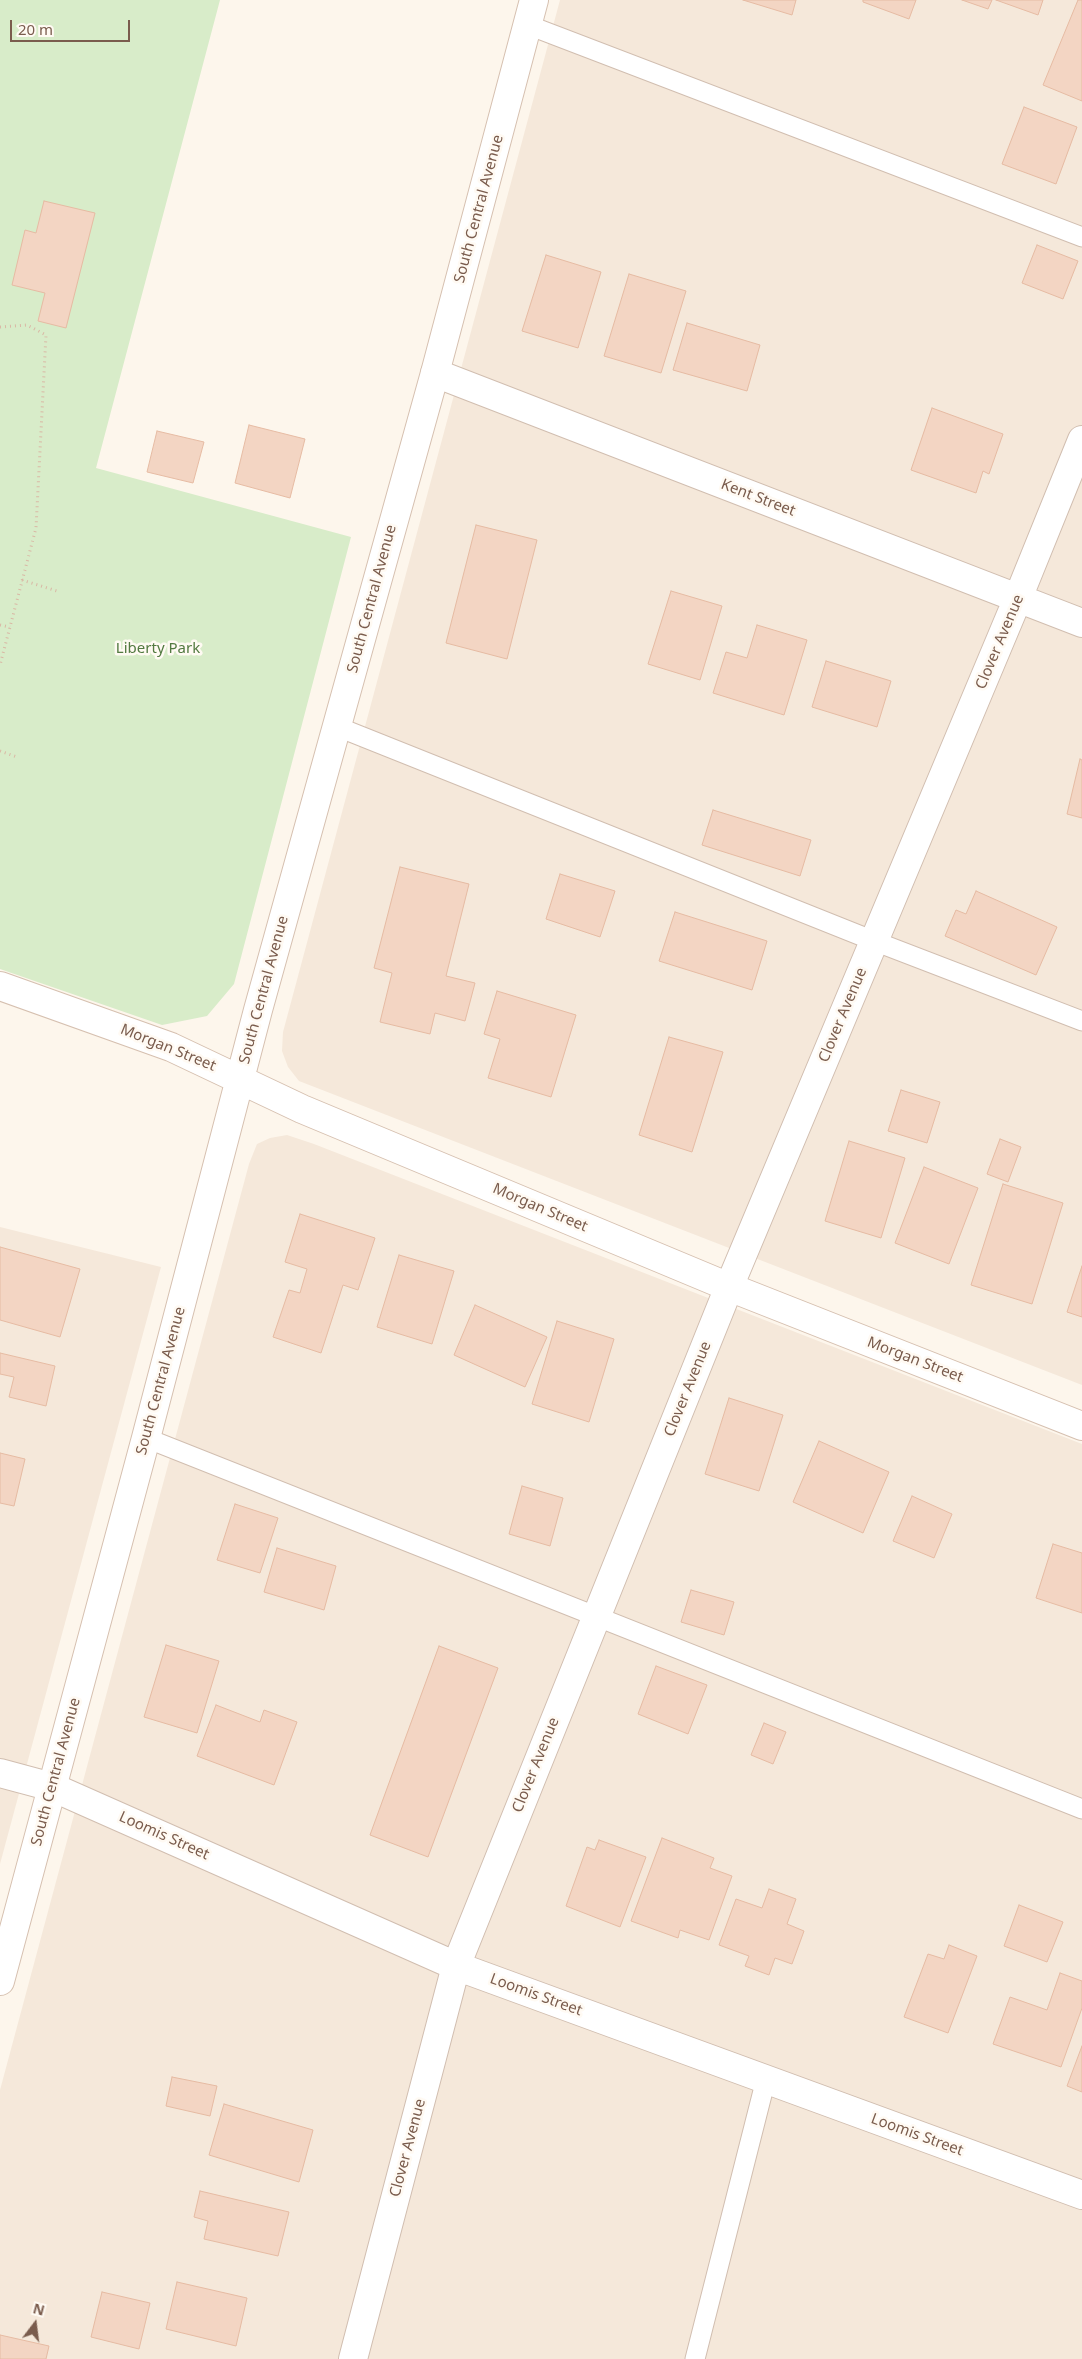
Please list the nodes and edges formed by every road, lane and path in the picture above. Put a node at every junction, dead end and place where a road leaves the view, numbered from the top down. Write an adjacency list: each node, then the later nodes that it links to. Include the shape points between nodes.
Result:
1 (531, 12): 2 (lane); 4 (street, South Central Avenue)
2 (1082, 237)
3 (0, 327): 6 (path, via 28,325 46,335 36,528)
4 (435, 373): 8 (street, Kent Street); 13 (street, South Central Avenue)
5 (1082, 440): 8 (street, Clover Avenue)
6 (22, 580): 7 (path); 11 (path)
7 (60, 592)
8 (1018, 598): 9 (street, Kent Street); 16 (street, Clover Avenue)
9 (1082, 623)
10 (0, 625): 11 (path)
11 (10, 627): 12 (path)
12 (0, 665)
13 (338, 727): 16 (lane); 19 (street, South Central Avenue)
14 (0, 751): 15 (path)
15 (17, 757)
16 (874, 941): 18 (lane); 20 (street, Clover Avenue)
17 (0, 986): 19 (street, Morgan Street, via 171,1047)
18 (1082, 1021)
19 (239, 1078): 20 (street, Morgan Street, via 302,1109); 22 (street, South Central Avenue)
20 (729, 1287): 21 (street, Morgan Street); 23 (street, Clover Avenue)
21 (1082, 1426)
22 (146, 1438): 23 (lane); 25 (street, South Central Avenue)
23 (596, 1616): 26 (lane); 27 (street, Clover Avenue)
24 (0, 1773): 25 (street, Loomis Street)
25 (52, 1787): 27 (street, Loomis Street); 28 (street, South Central Avenue)
26 (1082, 1809)
27 (456, 1966): 29 (street, Loomis Street); 31 (street, Clover Avenue)
28 (0, 1981)
29 (766, 2079): 30 (street, Loomis Street); 32 (lane)
30 (1082, 2195)
31 (353, 2359)
32 (694, 2359)

